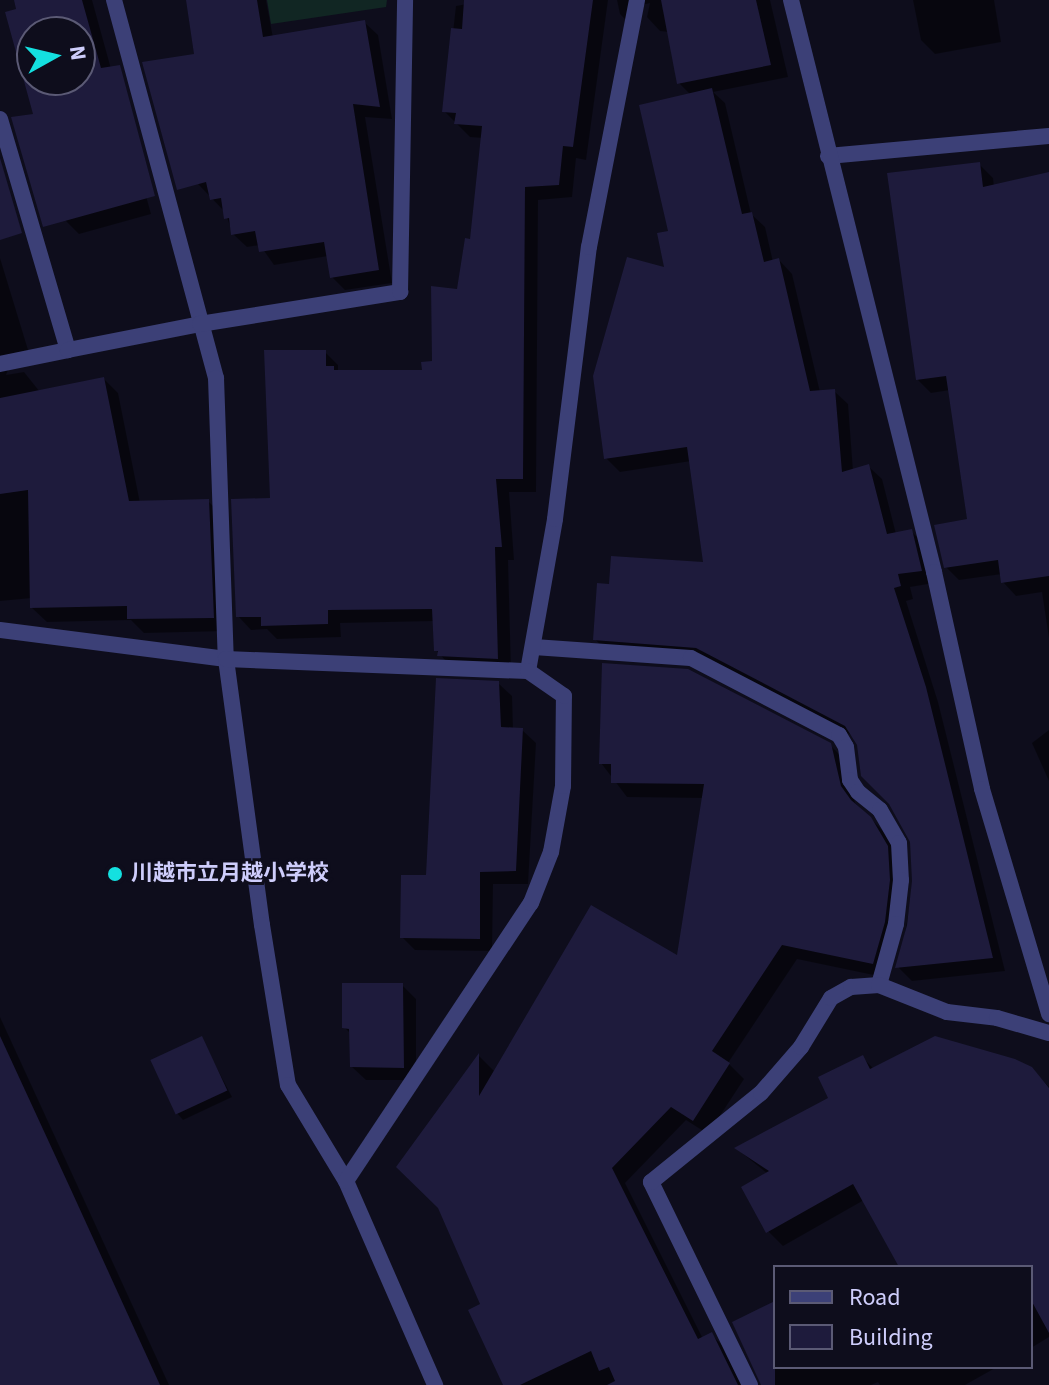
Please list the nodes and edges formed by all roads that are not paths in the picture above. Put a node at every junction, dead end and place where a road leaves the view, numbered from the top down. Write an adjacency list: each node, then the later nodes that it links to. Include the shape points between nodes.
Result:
1 (114, 0): 8 (street)
2 (405, 0): 8 (street, via 400,292)
3 (637, 0): 12 (street, via 589,247)
4 (791, 0): 7 (street)
5 (0, 119): 9 (street)
6 (1049, 136): 7 (street)
7 (828, 156): 15 (street, via 934,572 982,789)
8 (200, 324): 9 (street); 13 (street, via 216,378)
9 (68, 350): 10 (street)
10 (0, 364)
11 (0, 630): 13 (street)
12 (534, 647): 14 (street); 16 (street, via 691,658 839,735 850,780 880,810 899,843 896,924)
13 (226, 659): 14 (street); 19 (street, via 288,1085)
14 (528, 671): 19 (street, via 564,696 563,786 551,852 531,903)
15 (1044, 984): 17 (street)
16 (879, 985): 18 (street, via 947,1012 997,1018); 21 (street, via 851,987 831,998 801,1047 761,1093 651,1182)
17 (1049, 1014)
18 (1049, 1033)
19 (346, 1181): 20 (street)
20 (435, 1385)
21 (750, 1385)

